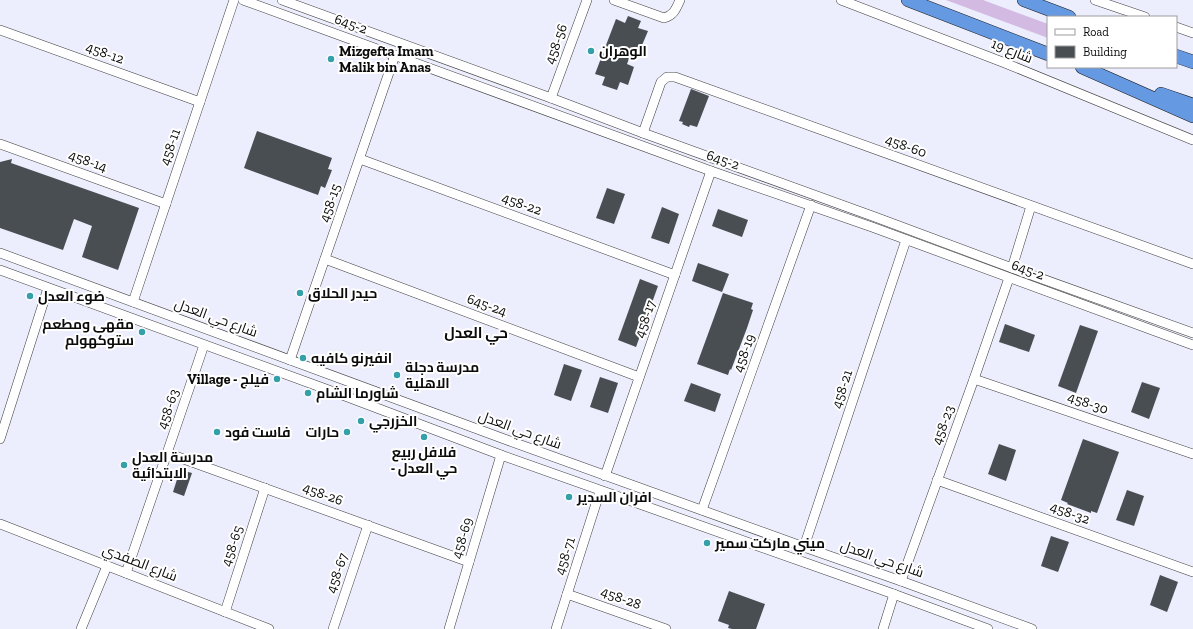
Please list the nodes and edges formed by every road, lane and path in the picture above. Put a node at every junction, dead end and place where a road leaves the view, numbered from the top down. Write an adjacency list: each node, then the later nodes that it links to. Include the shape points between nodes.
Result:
1 (234, 0): 23 (street, 458-11)
2 (243, 0): 17 (street, 645-2)
3 (282, 0): 22 (street, 645-2)
4 (587, 0): 22 (street, 458-56)
5 (614, 0): 6 (street, via 664,18 675,11)
6 (680, 0)
7 (840, 0): 27 (street, شارع 19, via 1005,63)
8 (908, 0): 16 (highway)
9 (1024, 0): 11 (highway)
10 (1095, 0): 12 (street)
11 (1066, 16)
12 (1142, 16)
13 (1177, 27): 15 (street)
14 (0, 30): 23 (street, 458-12)
15 (1193, 33)
16 (1047, 54)
17 (395, 55): 29 (street, 458-15); 30 (street, 645-2)
18 (1177, 56): 19 (highway)
19 (1193, 62)
20 (1085, 68): 25 (highway)
21 (1086, 68): 24 (highway)
22 (551, 98): 26 (street, 645-2)
23 (200, 102): 31 (street, 458-11)
24 (1193, 105)
25 (1193, 116)
26 (643, 133): 33 (street, 458-60, via 661,82 667,77 675,77); 34 (street, 645-2)
27 (1193, 140)
28 (0, 144): 31 (street, 458-14)
29 (360, 159): 38 (street, 458-15); 42 (street, 458-22)
30 (711, 171): 32 (street, 645-2); 42 (street, 458-17)
31 (166, 204): 45 (street, 458-11)
32 (811, 205): 35 (street, 645-2); 62 (street, 458-19)
33 (1031, 206): 39 (street, 458-60); 40 (street)
34 (875, 217): 35 (street); 40 (street, 645-2)
35 (872, 227): 36 (street, 645-2)
36 (906, 240): 43 (street, 645-2); 65 (street, 458-21)
37 (0, 253): 45 (street, شارع حي العدل)
38 (325, 259): 49 (street, 458-15); 50 (street, 645-24)
39 (1193, 264)
40 (1012, 268): 46 (street, 645-2)
41 (0, 270): 44 (street, شارع حي العدل)
42 (675, 275): 50 (street, 458-17)
43 (1009, 278): 48 (street, 645-2); 51 (street, 458-23)
44 (48, 288): 47 (street, شارع حي العدل); 54 (street)
45 (133, 302): 49 (street, شارع حي العدل)
46 (1193, 332)
47 (204, 345): 53 (street, شارع حي العدل); 55 (street, 458-63)
48 (1193, 345)
49 (290, 360): 52 (street, شارع حي العدل)
50 (639, 377): 58 (street, 458-17)
51 (974, 379): 56 (street, 458-30); 59 (street, 458-23)
52 (350, 382): 53 (street); 58 (street, شارع حي العدل)
53 (345, 396): 57 (street, شارع حي العدل)
54 (0, 439)
55 (168, 452): 60 (street, 458-26); 69 (street, 458-63)
56 (1193, 454)
57 (501, 455): 61 (street, شارع حي العدل); 66 (street, 458-69)
58 (605, 476): 62 (street, شارع حي العدل)
59 (937, 480): 68 (street, 458-32); 70 (street, 458-23)
60 (265, 488): 64 (street, 458-26); 73 (street, 458-65)
61 (600, 491): 71 (street, شارع حي العدل); 72 (street, 458-71)
62 (702, 510): 65 (street, شارع حي العدل)
63 (0, 524): 67 (street, شارع الصفدي)
64 (368, 525): 66 (street, 458-26); 76 (street, 458-67)
65 (804, 547): 70 (street, شارع حي العدل)
66 (469, 562): 77 (street, 458-69)
67 (107, 566): 69 (street, شارع الصفدي); 74 (street)
68 (1193, 572)
69 (126, 573): 73 (street, شارع الصفدي)
70 (897, 579): 71 (street, 458-23); 82 (street, شارع حي العدل)
71 (891, 593): 80 (street, 458-23); 81 (street, شارع حي العدل)
72 (567, 594): 78 (street, 458-71); 79 (street, 458-28)
73 (226, 612): 75 (street, شارع الصفدي)
74 (81, 629)
75 (269, 629)
76 (333, 629)
77 (448, 629)
78 (556, 629)
79 (664, 629)
80 (883, 629)
81 (988, 629)
82 (1032, 629)

